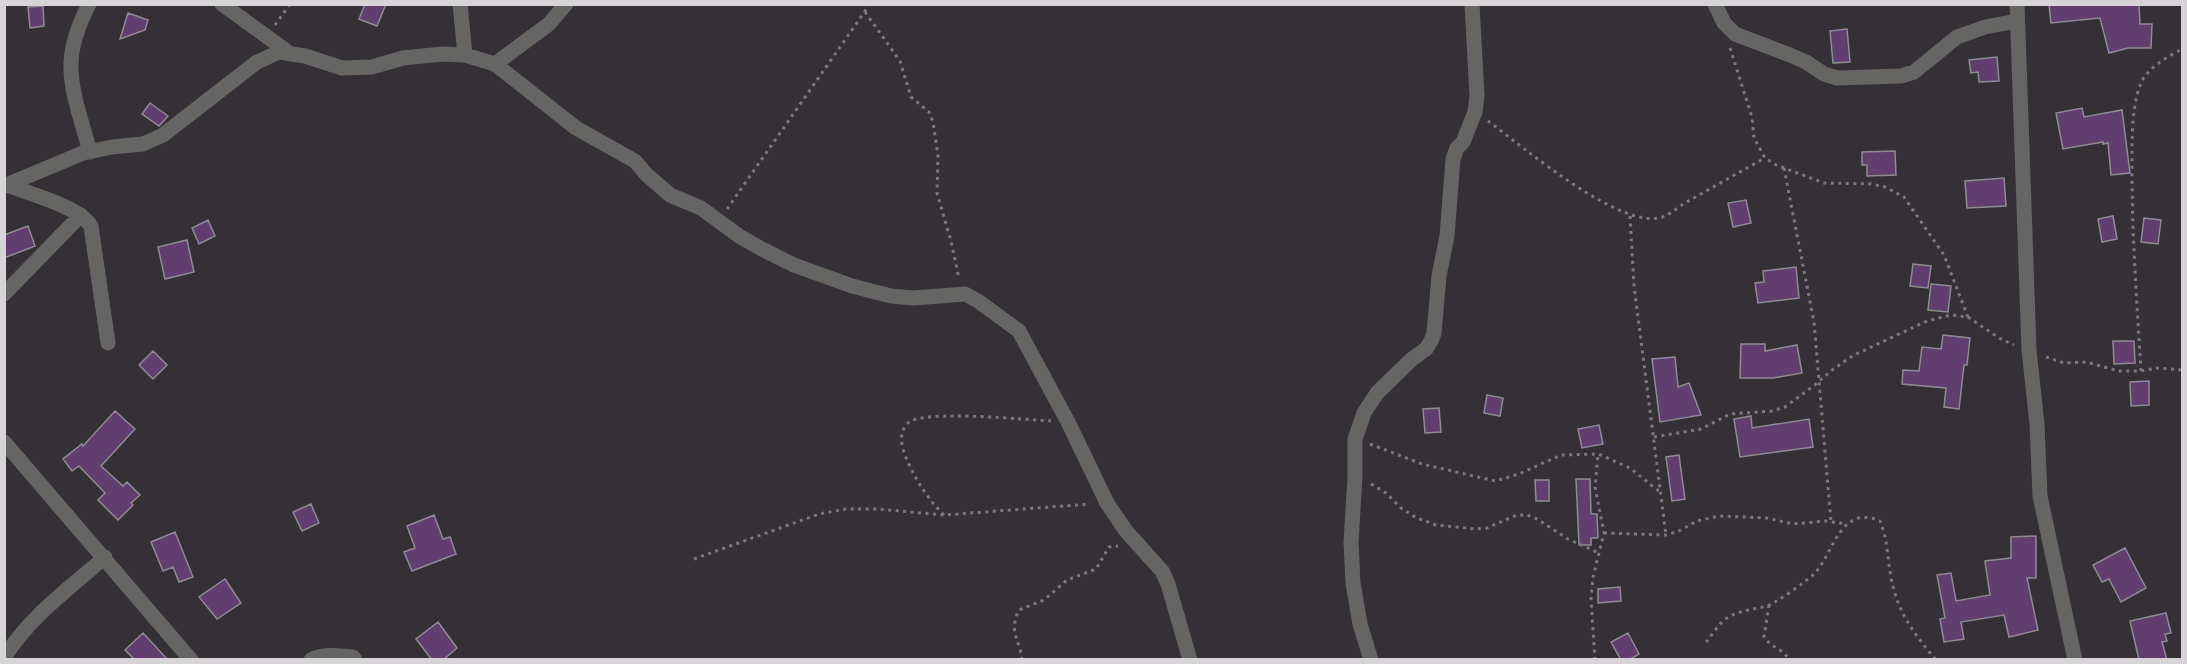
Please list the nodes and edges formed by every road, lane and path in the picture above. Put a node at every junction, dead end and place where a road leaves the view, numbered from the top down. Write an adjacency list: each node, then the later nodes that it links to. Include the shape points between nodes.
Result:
1 (89, 4): 19 (street, via 74,42 71,78)
2 (222, 4): 13 (street)
3 (290, 4): 13 (path)
4 (460, 4): 16 (street)
5 (566, 4): 17 (street, via 549,24)
6 (870, 4): 10 (path)
7 (1472, 4): 18 (street, via 1478,79)
8 (1714, 4): 12 (street)
9 (2017, 4): 11 (street)
10 (865, 12): 25 (path); 27 (path, via 900,61 911,97 929,112 933,122 938,156 937,193)
11 (2018, 21): 12 (street, via 1957,37 1914,72 1854,78 1824,74 1806,62 1735,34); 30 (street)
12 (1724, 23): 20 (path, via 1752,117 1754,138)
13 (267, 37): 15 (street)
14 (2182, 49): 32 (path, via 2146,74 2137,98 2132,138 2132,211)
15 (288, 52): 16 (street, via 342,68 372,67 403,58); 19 (street, via 257,62 163,135 144,144)
16 (465, 55): 17 (street)
17 (495, 64): 25 (street, via 576,128 635,161 670,195)
18 (1475, 112): 24 (path, via 1549,168); 36 (street, via 1453,159 1434,333 1426,349 1377,393 1364,413)
19 (90, 152): 22 (street)
20 (1765, 158): 21 (path); 24 (path, via 1665,216)
21 (1784, 168): 28 (path, via 1824,183 1885,187 1904,197 1944,255); 33 (path, via 1814,322)
22 (6, 186): 23 (street)
23 (81, 215): 26 (street); 29 (street, via 91,225)
24 (1630, 216): 35 (path, via 1634,286)
25 (719, 220): 27 (street, via 739,236 794,265 852,286 914,298)
26 (4, 294)
27 (965, 294): 34 (street, via 1019,331)
28 (1968, 317): 30 (path, via 1999,339); 33 (path, via 1951,315 1927,321 1854,355)
29 (108, 343)
30 (2029, 350): 32 (path, via 2064,363 2086,362 2119,371); 63 (street, via 2040,496)
31 (2182, 370): 32 (path)
32 (2140, 371)
33 (1820, 381): 35 (path, via 1785,407 1730,414 1701,429); 43 (path)
34 (1068, 422): 41 (street); 42 (path, via 963,416 919,418 908,423 901,436 904,453 917,482)
35 (1654, 437): 40 (path)
36 (1355, 439): 38 (path, via 1422,464 1495,481 1561,455); 39 (street)
37 (4, 442): 49 (street)
38 (1598, 454): 40 (path, via 1630,468); 45 (path, via 1595,487)
39 (1355, 477): 48 (path, via 1379,488 1417,518 1436,525 1487,528 1517,515 1527,515); 59 (street, via 1353,583)
40 (1660, 492): 46 (path)
41 (1107, 503): 42 (path); 47 (street)
42 (944, 515): 50 (path, via 846,509 819,514)
43 (1831, 522): 44 (path); 46 (path, via 1793,524 1767,518 1719,516)
44 (1847, 524): 51 (path, via 1813,575); 62 (path, via 1870,517 1880,521 1898,601 1906,620)
45 (1604, 533): 46 (path); 48 (path)
46 (1666, 535)
47 (1137, 543): 57 (path, via 1109,547 1096,569 1067,580 1044,600 1019,610 1013,631); 58 (street, via 1162,571 1168,584)
48 (1599, 553): 60 (path, via 1591,599)
49 (105, 557): 53 (street, via 38,616); 54 (street)
50 (694, 559)
51 (1769, 605): 52 (path, via 1734,613 1724,619); 61 (path, via 1764,637)
52 (1707, 642)
53 (4, 658)
54 (191, 660)
55 (311, 660): 56 (street, via 329,655)
56 (355, 660)
57 (1022, 660)
58 (1190, 660)
59 (1371, 660)
60 (1595, 660)
61 (1789, 660)
62 (1936, 660)
63 (2075, 660)

